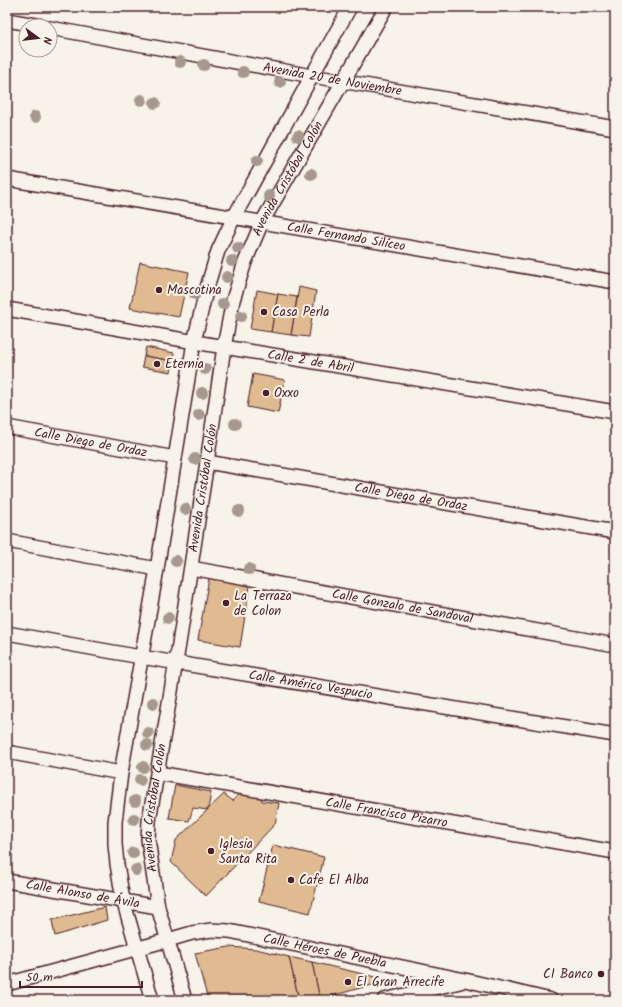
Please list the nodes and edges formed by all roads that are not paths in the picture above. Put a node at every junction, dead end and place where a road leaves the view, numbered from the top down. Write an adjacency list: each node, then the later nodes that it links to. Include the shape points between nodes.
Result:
1 (350, 7): 6 (street)
2 (386, 7): 7 (street, Avenida Cristóbal Colón)
3 (7, 20): 4 (street)
4 (18, 22)
5 (58, 29): 6 (street, Avenida 20 de Noviembre)
6 (312, 76): 7 (street, Avenida 20 de Noviembre); 10 (street)
7 (343, 81): 8 (street, Avenida 20 de Noviembre); 11 (street, Avenida Cristóbal Colón)
8 (615, 128)
9 (7, 179): 10 (street, Calle Fernando Silíceo)
10 (234, 217): 11 (street, Calle Fernando Silíceo); 14 (street, via 218,251)
11 (262, 222): 12 (street, Calle Fernando Silíceo); 15 (street, Avenida Cristóbal Colón, via 233,300)
12 (615, 282)
13 (7, 309): 14 (street, Calle 2 de Abril)
14 (194, 342): 15 (street, Calle 2 de Abril); 18 (street)
15 (224, 347): 16 (street, Calle 2 de Abril); 19 (street, Avenida Cristóbal Colón)
16 (615, 412)
17 (7, 427): 18 (street, Calle Diego de Ordaz)
18 (175, 458): 23 (street)
19 (207, 462): 20 (street, Calle Diego de Ordaz); 22 (street, Avenida Cristóbal Colón)
20 (615, 532)
21 (7, 541): 23 (street)
22 (191, 568): 25 (street, Calle Gonzalo de Sandoval); 27 (street, Avenida Cristóbal Colón)
23 (157, 569): 26 (street)
24 (7, 633): 26 (street, Calle Américo Vespucio)
25 (615, 645)
26 (141, 657): 27 (street, Calle Américo Vespucio); 30 (street)
27 (176, 663): 28 (street, Calle Américo Vespucio); 31 (street, Avenida Cristóbal Colón)
28 (615, 735)
29 (7, 752): 30 (street)
30 (121, 773): 34 (street, via 115,844)
31 (158, 773): 32 (street, Calle Francisco Pizarro); 35 (street, Avenida Cristóbal Colón, via 148,839)
32 (615, 852)
33 (7, 881): 34 (street, Calle Alonso de Ávila)
34 (122, 900): 35 (street, Calle Alonso de Ávila); 37 (street)
35 (158, 907): 36 (street, Avenida Cristóbal Colón)
36 (168, 940): 37 (street, Calle Héroes de Puebla); 38 (street, Calle Héroes de Puebla, via 212,930 229,931); 41 (street, Avenida Cristóbal Colón)
37 (138, 948): 39 (street, Calle Héroes de Puebla); 40 (street)
38 (465, 980): 42 (street); 43 (street, Calle Héroes de Puebla)
39 (7, 984)
40 (152, 1000)
41 (185, 1000)
42 (384, 1000)
43 (551, 1000)

